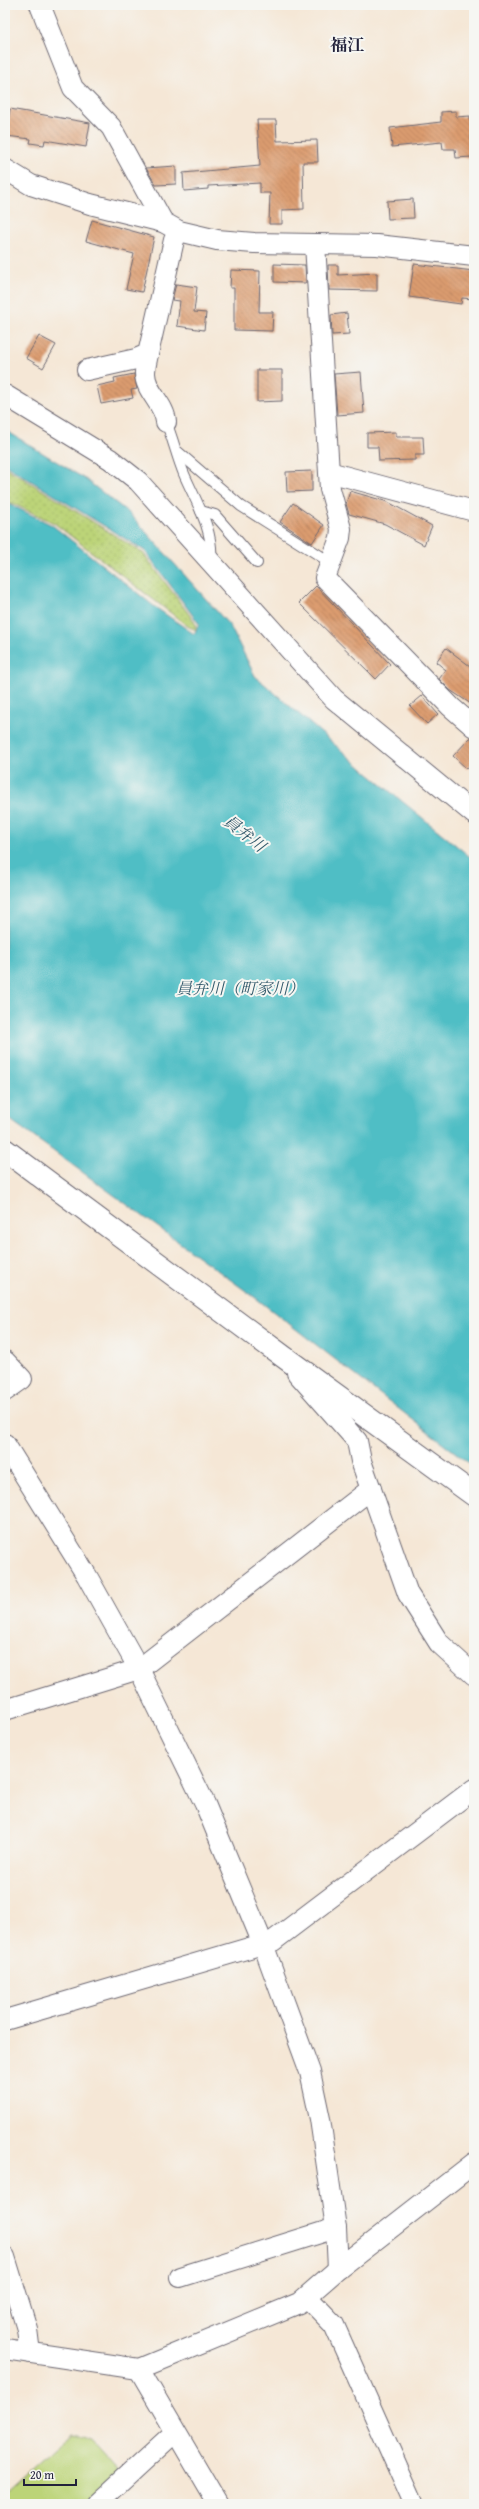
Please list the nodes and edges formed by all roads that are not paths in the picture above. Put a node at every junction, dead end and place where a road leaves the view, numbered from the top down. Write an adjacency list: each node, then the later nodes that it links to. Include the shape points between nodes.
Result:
1 (40, 5): 3 (street, via 73,88 111,127)
2 (5, 169): 3 (street, via 31,185)
3 (171, 227): 4 (street, via 217,240); 6 (street, via 174,240)
4 (315, 244): 5 (street, via 377,245); 11 (street)
5 (474, 256)
6 (148, 354): 7 (street); 9 (street, via 145,373 152,394 166,414)
7 (87, 370)
8 (5, 396): 14 (street, via 110,459 138,481)
9 (166, 422): 10 (lane)
10 (177, 452): 12 (lane); 15 (lane, via 241,506)
11 (329, 472): 13 (street); 15 (street, via 330,489 341,529)
12 (201, 511): 14 (lane, via 212,549); 16 (lane, via 215,515)
13 (474, 511)
14 (211, 561): 18 (street, via 334,700)
15 (330, 562): 17 (street, via 325,578 451,707)
16 (257, 563)
17 (474, 727)
18 (474, 814)
19 (5, 1150): 20 (street)
20 (284, 1358): 24 (street, via 357,1441); 25 (street)
21 (5, 1361): 22 (street, via 22,1379)
22 (5, 1391)
23 (5, 1444): 26 (street, via 87,1576)
24 (371, 1489): 26 (street); 27 (street, via 408,1594 439,1642)
25 (474, 1495)
26 (139, 1669): 28 (street); 30 (street, via 205,1804)
27 (474, 1675)
28 (5, 1710)
29 (474, 1788): 30 (street, via 273,1940)
30 (263, 1944): 31 (street); 33 (street, via 310,2072 320,2119)
31 (5, 2020)
32 (474, 2163): 35 (street)
33 (336, 2228): 35 (street); 36 (street)
34 (5, 2257): 39 (street, via 27,2329)
35 (338, 2269): 37 (street)
36 (180, 2277)
37 (307, 2297): 40 (street); 44 (street, via 334,2326)
38 (5, 2350): 39 (street)
39 (30, 2354): 40 (street)
40 (139, 2369): 41 (street, via 165,2410)
41 (175, 2432): 42 (street); 43 (street)
42 (97, 2504)
43 (218, 2504)
44 (414, 2504)

